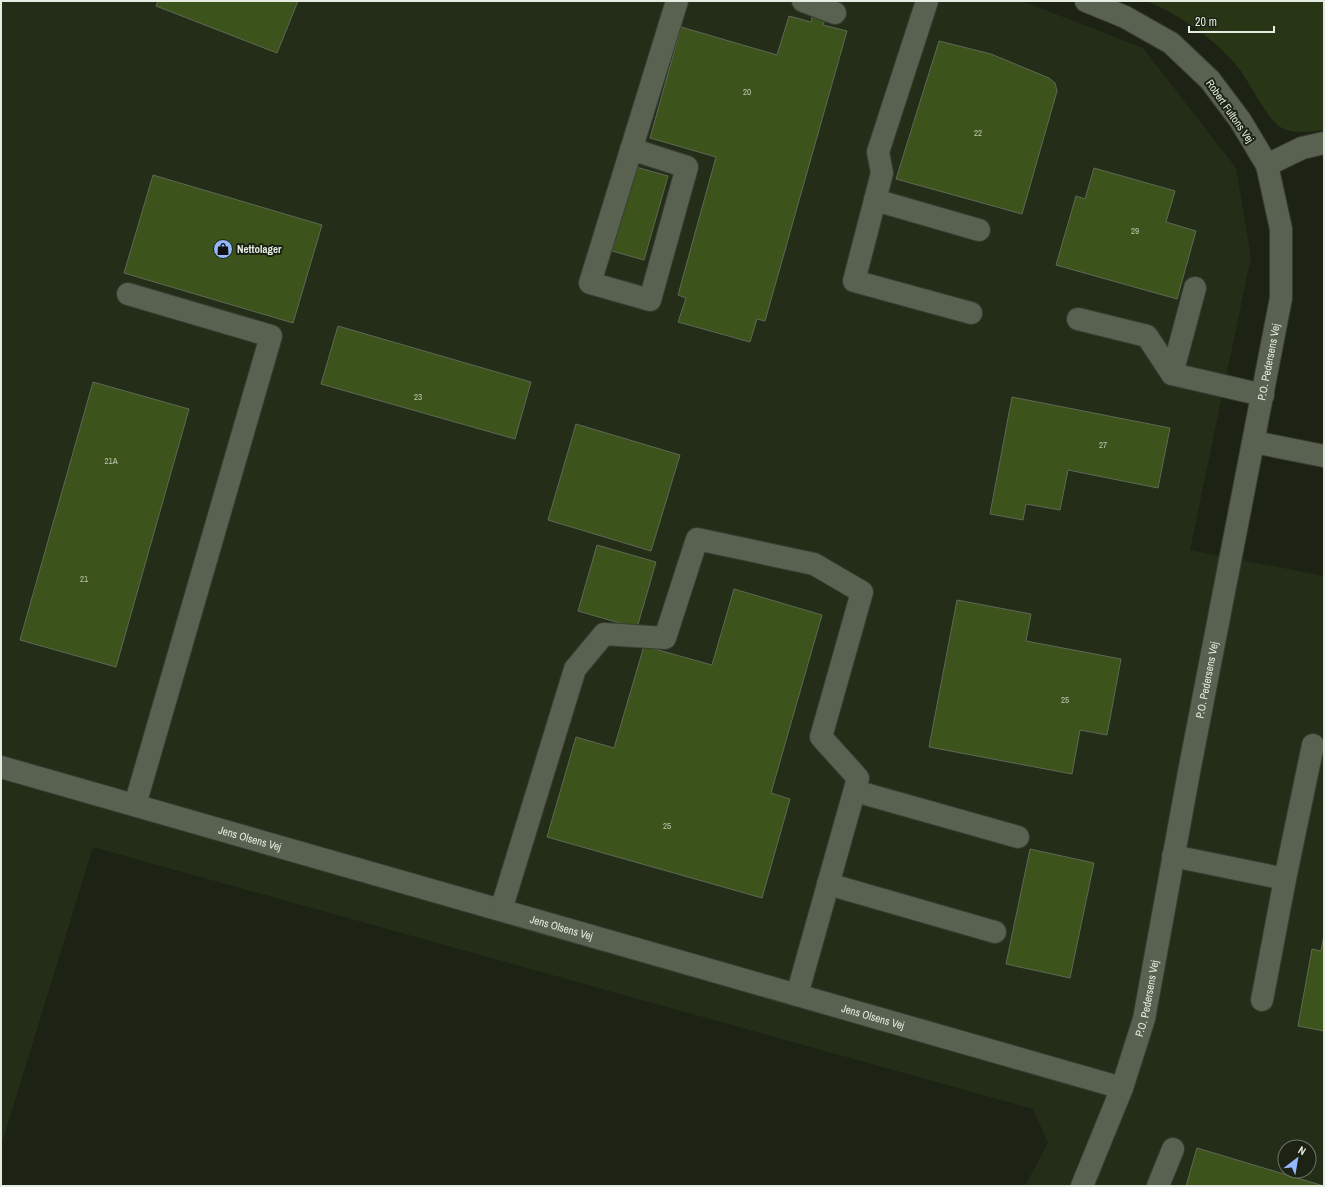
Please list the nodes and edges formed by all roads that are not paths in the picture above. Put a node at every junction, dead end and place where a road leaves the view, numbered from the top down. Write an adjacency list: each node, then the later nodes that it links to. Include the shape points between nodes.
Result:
1 (677, 1): 7 (street)
2 (803, 1): 5 (street)
3 (927, 1): 9 (street, via 878,152 882,173)
4 (1086, 1): 8 (street, Robert Fultons Vej, via 1125,16 1171,43 1210,80 1240,120)
5 (835, 13)
6 (1324, 143): 8 (street, via 1302,148)
7 (631, 149): 7 (street, via 590,283 650,300 686,167)
8 (1267, 165): 16 (street, P.O. Pedersens Vej, via 1281,229 1281,298)
9 (875, 200): 10 (street); 13 (street, via 854,281)
10 (979, 230)
11 (1195, 288): 15 (street)
12 (128, 294): 22 (street, via 271,336)
13 (971, 312)
14 (1078, 319): 15 (street, via 1147,336)
15 (1172, 374): 16 (street)
16 (1263, 395): 17 (street, P.O. Pedersens Vej)
17 (1254, 442): 18 (street); 24 (street, P.O. Pedersens Vej)
18 (1324, 456)
19 (1313, 746): 25 (street)
20 (1, 768): 22 (street, Jens Olsens Vej)
21 (855, 791): 23 (street); 26 (street); 27 (street, via 858,778 821,737 862,592 814,564 697,539 665,638 604,634 575,669)
22 (135, 805): 27 (street, Jens Olsens Vej)
23 (1018, 837)
24 (1173, 856): 25 (street); 31 (street, P.O. Pedersens Vej, via 1144,1019)
25 (1285, 879): 30 (street)
26 (828, 884): 28 (street); 29 (street)
27 (501, 910): 29 (street, Jens Olsens Vej)
28 (996, 932)
29 (797, 995): 31 (street, Jens Olsens Vej)
30 (1262, 1000)
31 (1122, 1088): 33 (street, P.O. Pedersens Vej)
32 (1173, 1149): 34 (street)
33 (1082, 1186)
34 (1158, 1186)

